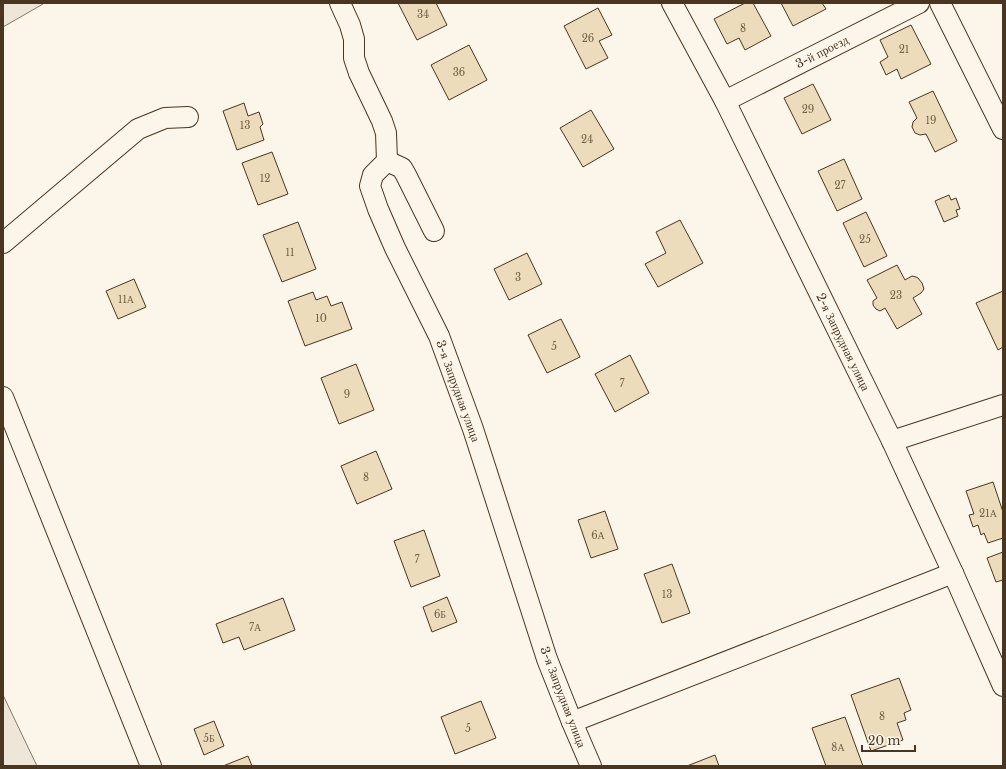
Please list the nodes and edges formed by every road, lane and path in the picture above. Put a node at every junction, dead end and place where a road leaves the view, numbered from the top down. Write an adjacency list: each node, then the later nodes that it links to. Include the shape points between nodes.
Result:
1 (340, 3): 8 (street, via 354,39 354,58 359,73 386,133)
2 (672, 3): 5 (street, 2-я Запрудная улица)
3 (919, 3): 5 (street, 3-й проезд)
4 (940, 3): 7 (street)
5 (725, 101): 13 (street, 2-я Запрудная улица)
6 (188, 117): 10 (street, via 165,118 138,129)
7 (1003, 129)
8 (387, 162): 9 (street, via 402,168); 16 (street, 3-я Запрудная улица, via 373,175 370,186 395,248 442,343 473,429 547,659)
9 (434, 231)
10 (3, 243)
11 (3, 397): 17 (street)
12 (1003, 405): 13 (street)
13 (892, 441): 14 (street, 2-я Запрудная улица)
14 (953, 573): 15 (street, 2-я Запрудная улица); 16 (street)
15 (1003, 686)
16 (572, 722): 18 (street, 3-я Запрудная улица)
17 (151, 766)
18 (591, 766)

